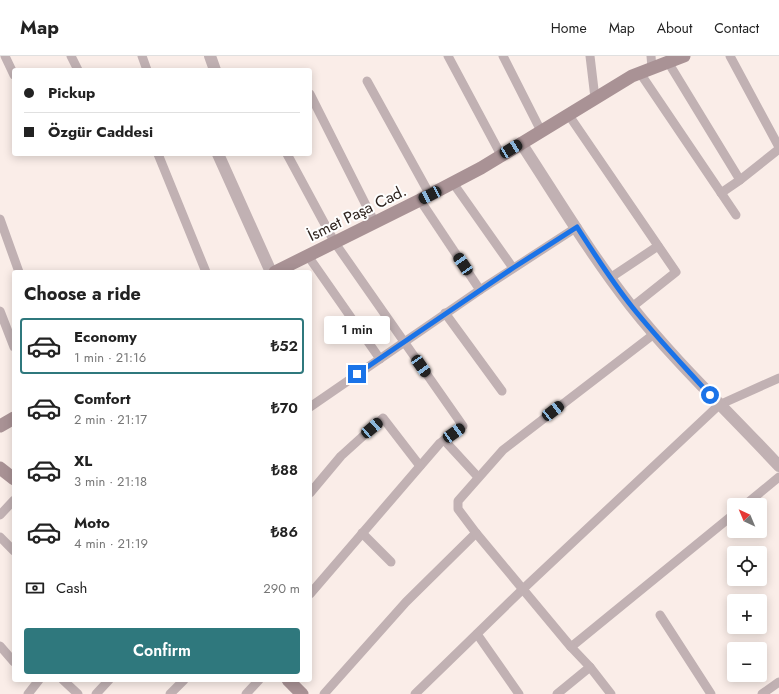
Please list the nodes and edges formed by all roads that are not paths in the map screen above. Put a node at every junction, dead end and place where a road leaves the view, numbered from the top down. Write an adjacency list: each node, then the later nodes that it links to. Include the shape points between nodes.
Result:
1 (6, 56): 15 (street)
2 (71, 56): 12 (street)
3 (142, 56): 13 (street)
4 (210, 56): 14 (street)
5 (448, 56): 23 (street)
6 (503, 56): 20 (street)
7 (590, 56): 18 (street)
8 (684, 56): 10 (main road, İsmet Paşa Cad.)
9 (730, 56): 22 (street)
10 (668, 62): 11 (main road, İsmet Paşa Cad.); 27 (street)
11 (647, 66): 18 (main road, İsmet Paşa Cad.); 29 (street)
12 (77, 68)
13 (146, 68)
14 (215, 68)
15 (12, 70)
16 (367, 81): 30 (street)
17 (312, 98): 33 (street)
18 (595, 98): 19 (main road, İsmet Paşa Cad.)
19 (568, 114): 20 (main road, İsmet Paşa Cad.); 36 (street)
20 (541, 131): 21 (main road, İsmet Paşa Cad.)
21 (521, 143): 23 (main road, İsmet Paşa Cad.); 34 (street)
22 (779, 148): 27 (street)
23 (501, 155): 28 (main road, İsmet Paşa Cad.)
24 (159, 156): 40 (street)
25 (219, 156): 41 (street)
26 (288, 156): 35 (street)
27 (740, 180): 29 (street)
28 (453, 183): 30 (main road, İsmet Paşa Cad.); 38 (street)
29 (721, 193): 31 (street)
30 (425, 198): 33 (main road, İsmet Paşa Cad.); 44 (street)
31 (736, 215)
32 (0, 219): 39 (street)
33 (375, 223): 35 (main road, İsmet Paşa Cad.)
34 (577, 227): 38 (street); 43 (street)
35 (335, 243): 37 (main road, İsmet Paşa Cad.); 50 (street)
36 (658, 246): 43 (street); 45 (street, via 676,272)
37 (308, 256): 42 (main road, İsmet Paşa Cad.); 51 (street)
38 (513, 268): 44 (street)
39 (18, 270)
40 (205, 270)
41 (270, 270)
42 (279, 270)
43 (610, 278): 45 (street)
44 (480, 290): 47 (street)
45 (632, 307): 48 (street)
46 (0, 310): 49 (street)
47 (445, 314): 50 (street); 53 (street)
48 (654, 334): 55 (street); 63 (street, via 503,450)
49 (12, 342)
50 (404, 342): 51 (street); 58 (street, via 463,426)
51 (380, 359): 54 (street)
52 (779, 378): 55 (street)
53 (502, 391)
54 (312, 405)
55 (719, 405): 60 (street); 75 (street)
56 (12, 419): 57 (main road)
57 (0, 426)
58 (444, 440): 59 (street); 63 (street)
59 (420, 466): 65 (street, via 383,418 341,456); 70 (street)
60 (779, 466)
61 (0, 468): 62 (main road)
62 (12, 477)
63 (478, 477): 71 (street, via 458,501 458,509)
64 (779, 477): 66 (street)
65 (312, 491)
66 (754, 498)
67 (12, 502): 68 (street)
68 (0, 515)
69 (727, 520): 80 (street)
70 (362, 533): 74 (street); 76 (street)
71 (476, 533): 75 (street); 97 (street, via 406,602)
72 (0, 537): 73 (street)
73 (12, 549)
74 (391, 562)
75 (523, 589): 78 (street); 80 (street)
76 (312, 592)
77 (660, 615): 101 (street)
78 (476, 634): 90 (street); 98 (street)
79 (0, 646): 81 (street)
80 (572, 647): 82 (street)
81 (12, 660)
82 (590, 667): 99 (street); 100 (street)
83 (34, 682): 91 (street)
84 (65, 682): 92 (street)
85 (107, 682): 93 (street)
86 (182, 682): 94 (street)
87 (258, 682): 95 (street)
88 (290, 682): 96 (main road)
89 (779, 682): 102 (street)
90 (418, 693)
91 (28, 694)
92 (78, 694)
93 (96, 694)
94 (170, 694)
95 (246, 694)
96 (302, 694)
97 (324, 694)
98 (519, 694)
99 (557, 694)
100 (611, 694)
101 (711, 694)
102 (762, 694)

